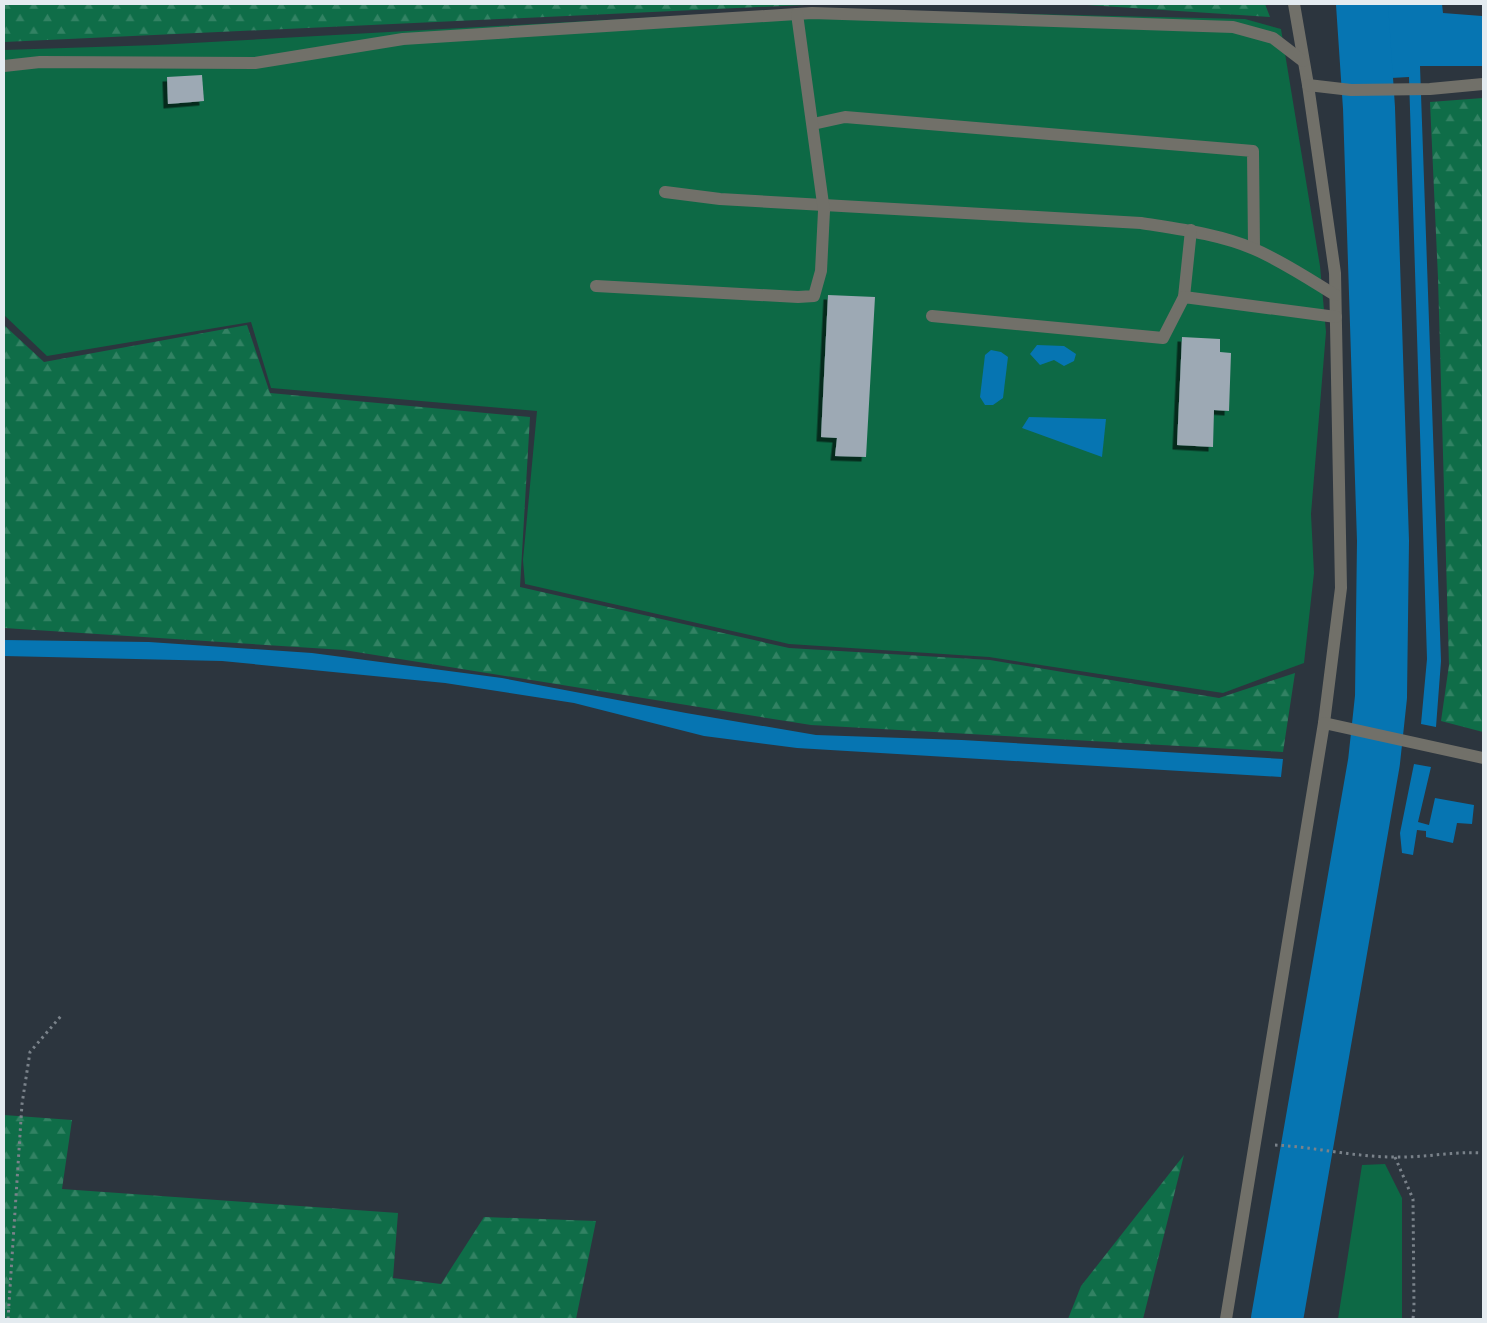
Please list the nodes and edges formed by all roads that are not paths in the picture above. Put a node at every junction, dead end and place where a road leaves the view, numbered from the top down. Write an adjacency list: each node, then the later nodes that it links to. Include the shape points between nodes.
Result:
1 (1294, 4): 3 (street)
2 (798, 14): 3 (street, via 1233,26 1273,38); 4 (street, via 403,39 255,63 40,62); 7 (street)
3 (1304, 61): 6 (street)
4 (4, 66)
5 (1483, 84): 6 (street, via 1430,90 1351,90)
6 (1308, 85): 13 (street, via 1335,273)
7 (813, 124): 9 (street); 11 (street, via 845,117 1253,151)
8 (665, 192): 9 (street)
9 (823, 205): 10 (street, via 1141,223); 12 (street, via 821,271 814,296)
10 (1192, 230): 11 (street); 14 (street)
11 (1254, 248): 13 (street)
12 (596, 286)
13 (1335, 294): 16 (street)
14 (1184, 298): 15 (street, via 1163,338); 16 (street)
15 (932, 316)
16 (1336, 317): 17 (street, via 1341,588)
17 (1324, 723): 18 (street); 19 (street)
18 (1483, 758)
19 (1226, 1319)

